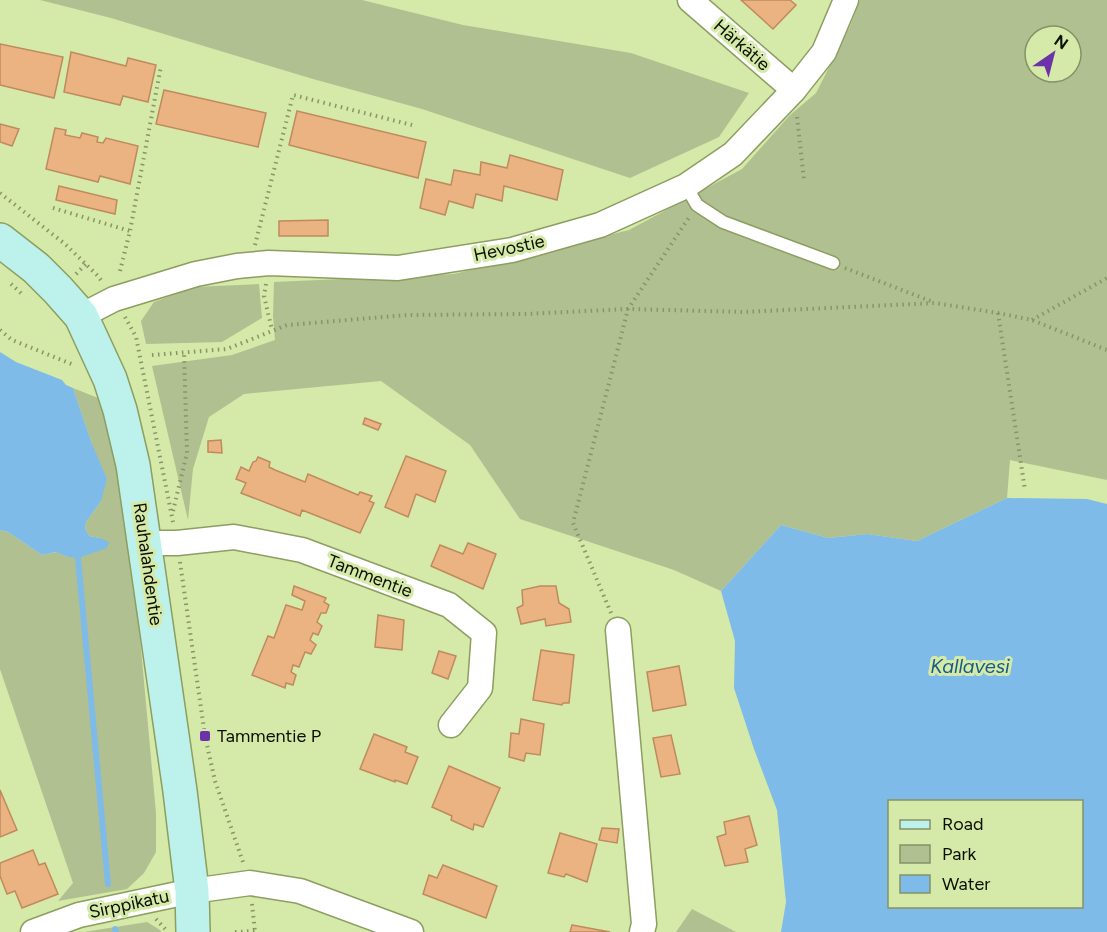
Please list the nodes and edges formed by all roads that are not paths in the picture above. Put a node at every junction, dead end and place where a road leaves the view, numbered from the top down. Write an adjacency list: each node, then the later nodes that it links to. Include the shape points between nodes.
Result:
1 (690, 0): 3 (street, Härkätie)
2 (846, 0): 3 (street, Hevostie, via 824,52)
3 (794, 90): 4 (street, Hevostie)
4 (692, 196): 6 (lane, via 723,222); 7 (street, Hevostie, via 512,250 398,268 262,257 114,299)
5 (0, 240): 7 (main road, Rauhalahdentie, via 36,268)
6 (833, 263)
7 (81, 316): 8 (main road, Rauhalahdentie, via 120,410 134,465)
8 (145, 543): 10 (street, Tammentie, via 234,537 302,550 449,605 484,633 480,688); 11 (main road, Rauhalahdentie)
9 (618, 630): 12 (street)
10 (451, 725)
11 (192, 891): 13 (street, Sirppikatu, via 80,915); 14 (main road, Rauhalahdentie); 15 (street, Sirppikatu, via 250,883 300,891)
12 (643, 928)
13 (33, 932)
14 (193, 932)
15 (411, 932)

